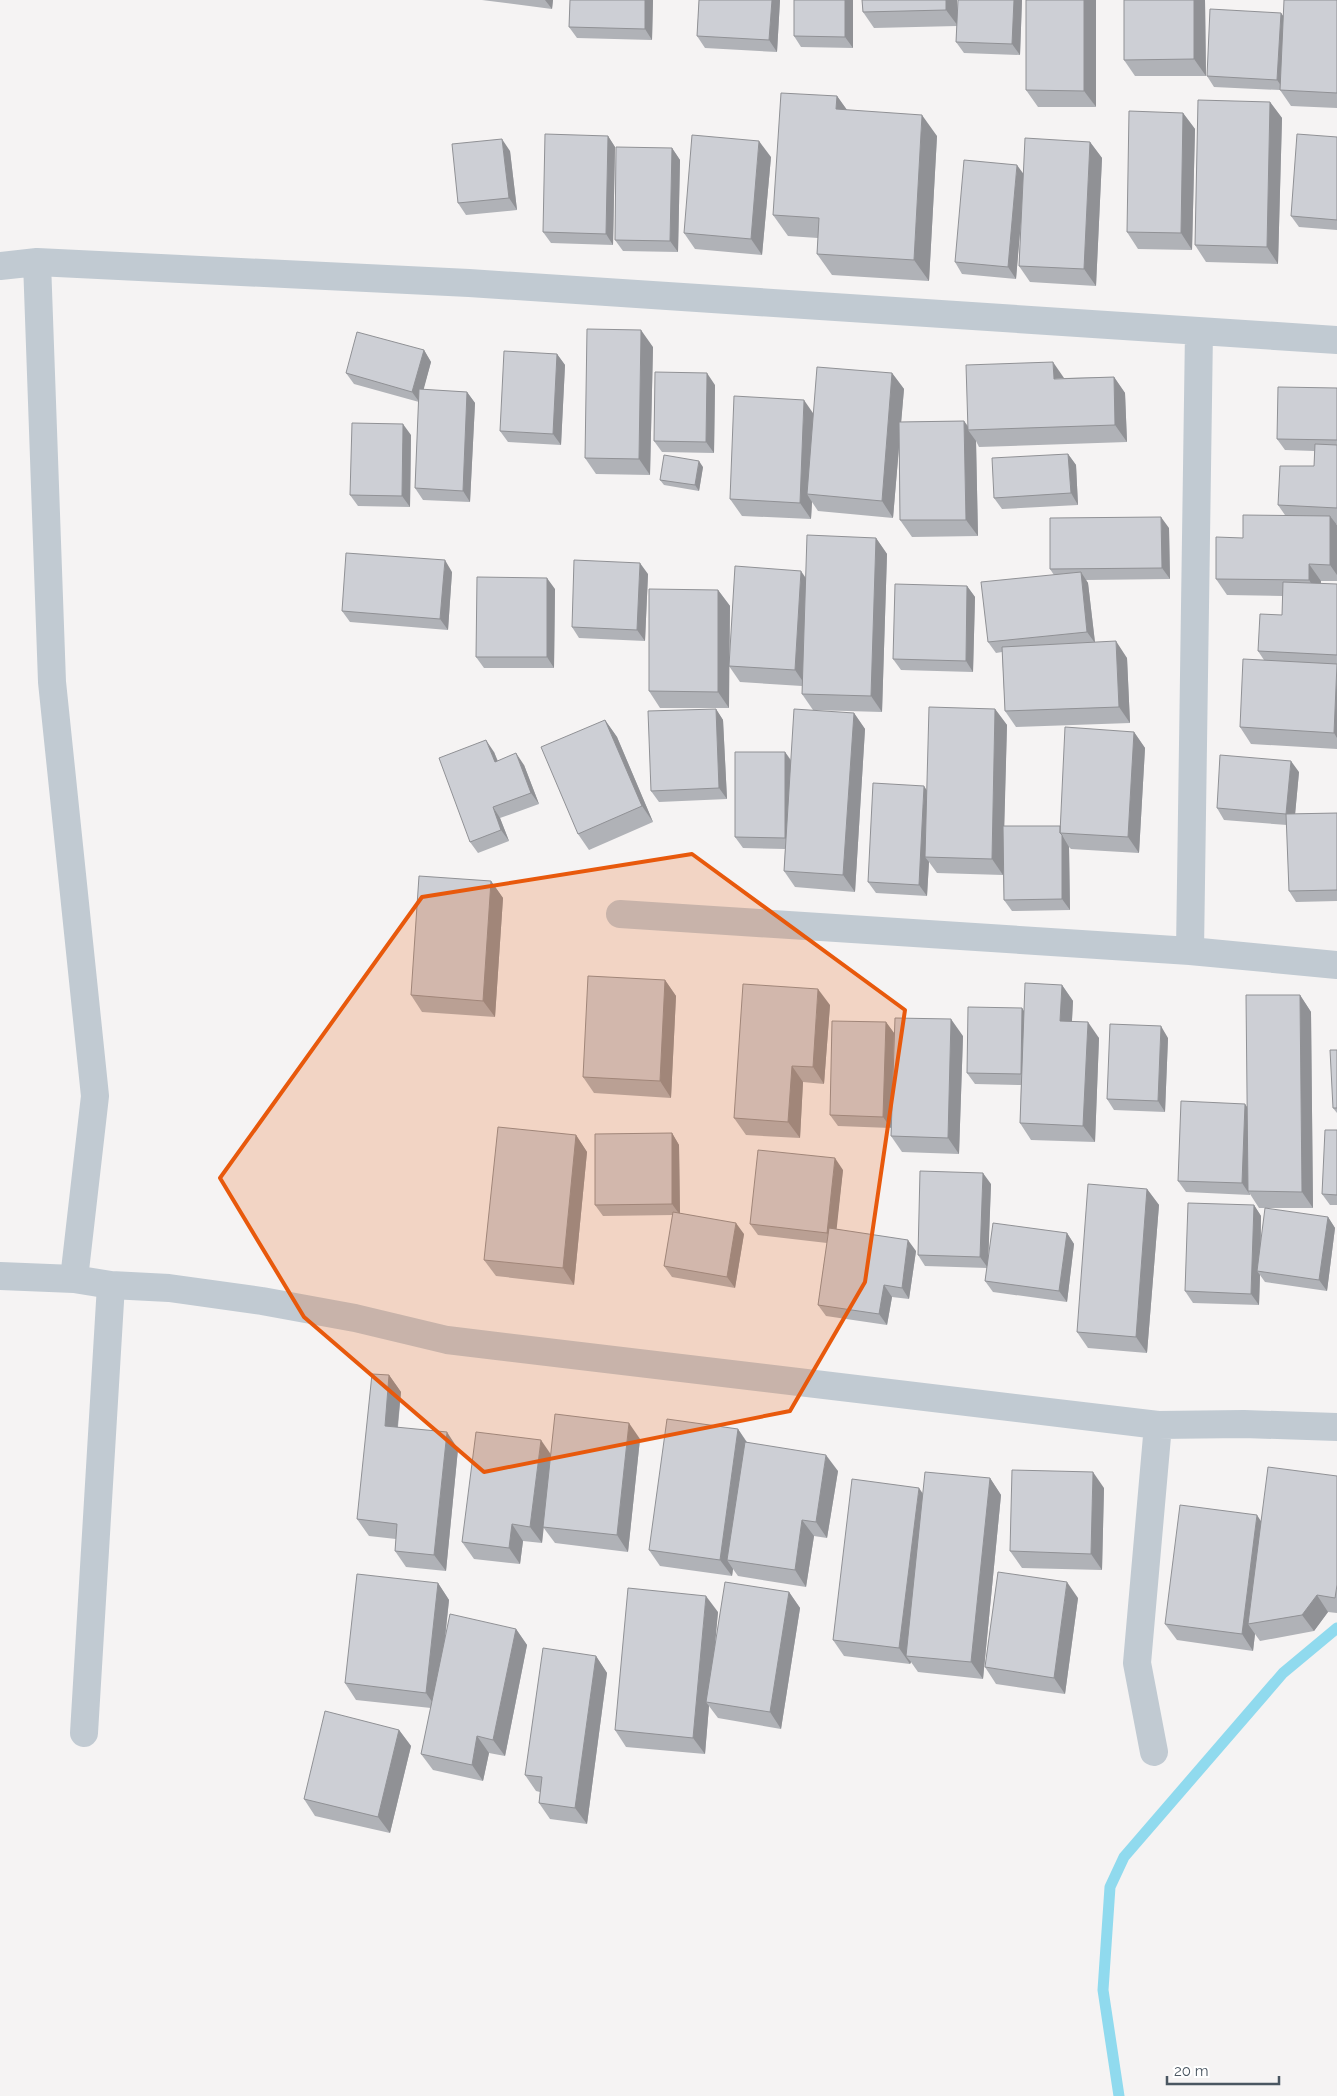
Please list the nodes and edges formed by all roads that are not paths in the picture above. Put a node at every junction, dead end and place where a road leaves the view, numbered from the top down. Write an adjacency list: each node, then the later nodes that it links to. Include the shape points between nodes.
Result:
1 (37, 262): 2 (street); 3 (street, via 469,283); 9 (street, via 52,682 95,1096)
2 (0, 266)
3 (1199, 331): 4 (street); 6 (street)
4 (1337, 340)
5 (620, 914): 6 (street)
6 (1190, 951): 7 (street)
7 (1337, 965)
8 (0, 1276): 9 (street)
9 (74, 1280): 10 (street)
10 (111, 1285): 11 (street, via 169,1288 262,1301 355,1318 447,1340); 13 (street)
11 (1158, 1425): 12 (street); 14 (street, via 1137,1663)
12 (1337, 1427)
13 (84, 1733)
14 (1154, 1752)

